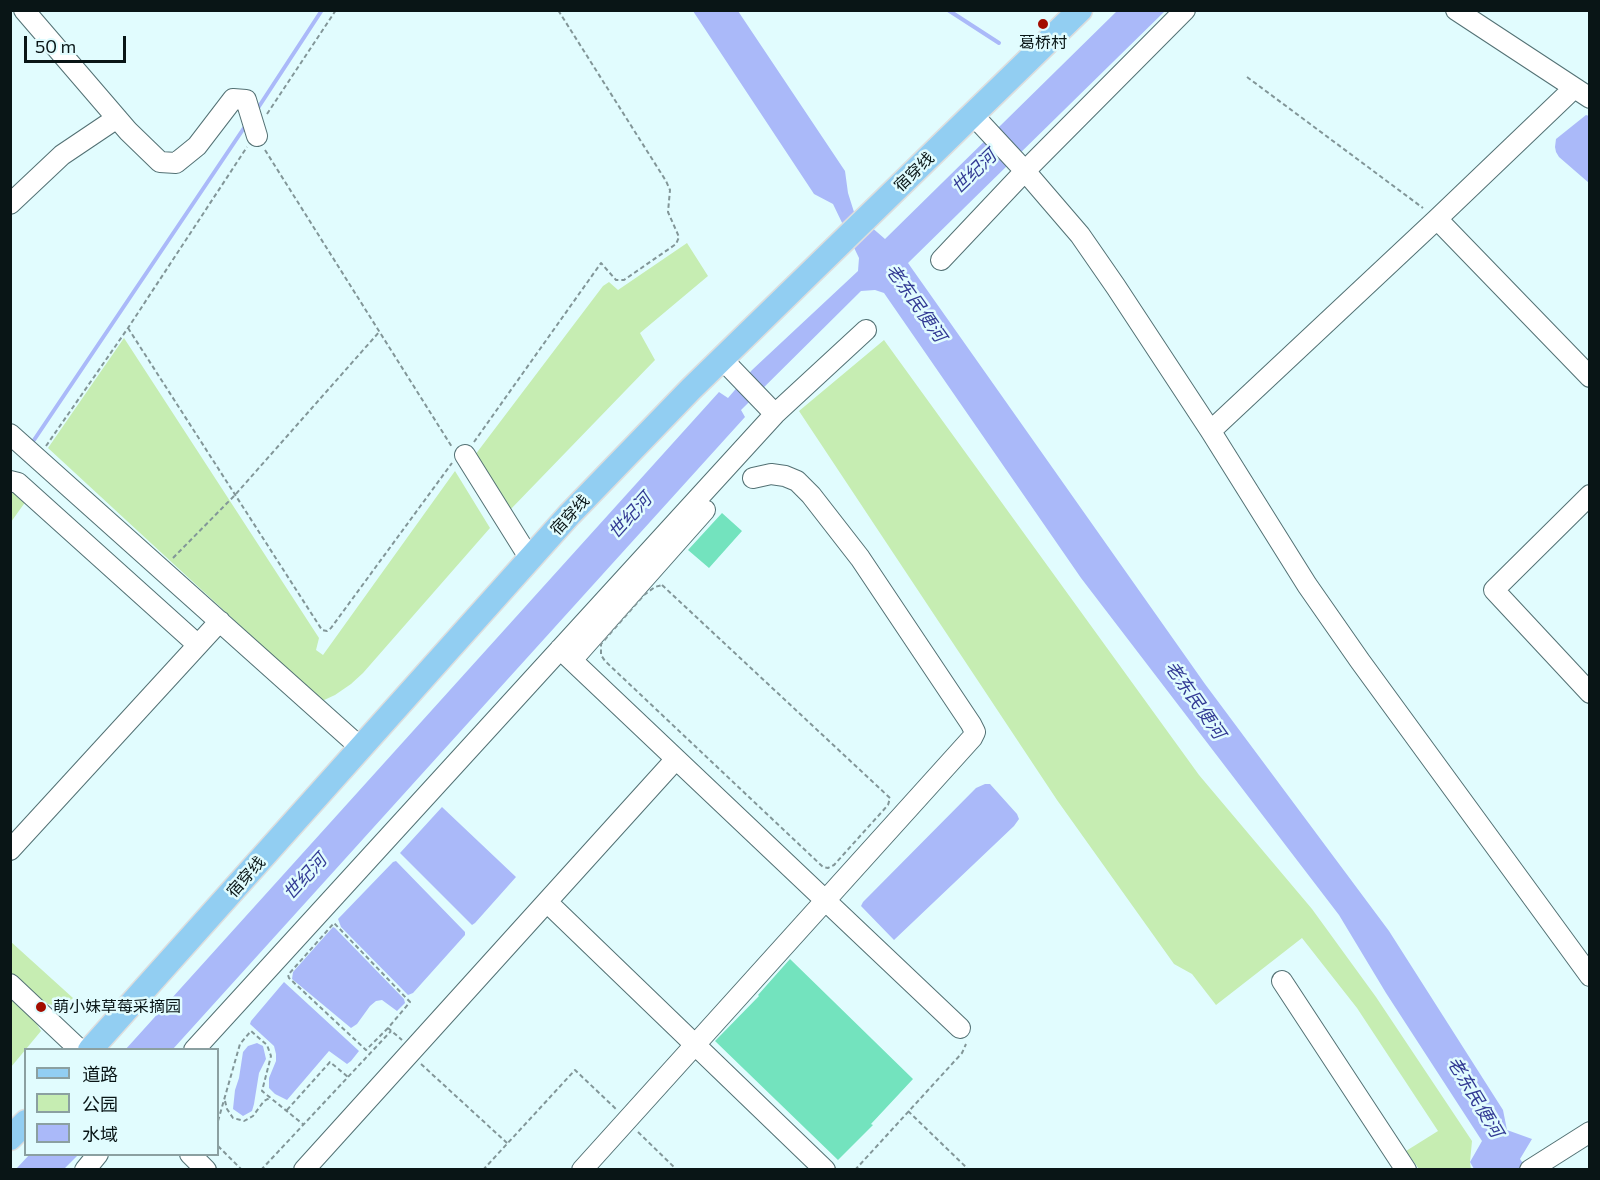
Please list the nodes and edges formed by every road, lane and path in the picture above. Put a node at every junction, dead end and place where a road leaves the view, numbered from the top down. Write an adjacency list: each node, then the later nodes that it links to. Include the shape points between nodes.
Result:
1 (24, 10): 10 (street)
2 (336, 10): 11 (path)
3 (558, 10): 25 (path, via 666,181 670,190 668,212 679,237 676,244 624,280 616,280 601,263)
4 (1080, 10): 9 (main road, 宿穿线)
5 (1185, 10): 12 (street)
6 (1456, 10): 8 (street)
7 (1246, 77): 14 (path)
8 (1582, 93): 14 (street)
9 (984, 117): 12 (street); 19 (main road, 宿穿线)
10 (117, 118): 11 (street, via 160,162 176,163 197,146 233,99 246,100); 13 (street, via 62,154)
11 (255, 128): 16 (path, via 255,142 245,149); 18 (path)
12 (1026, 163): 15 (street); 22 (street)
13 (10, 204)
14 (1437, 219): 20 (street); 22 (street)
15 (941, 260)
16 (128, 328): 24 (path); 29 (path)
17 (866, 330): 21 (street)
18 (380, 332): 25 (path); 29 (path)
19 (728, 365): 21 (street); 31 (main road, 宿穿线, via 569,515)
20 (1590, 377)
21 (771, 409): 36 (street)
22 (1214, 427): 43 (street, via 1369,658); 44 (street, via 1307,585)
23 (10, 434): 24 (street)
24 (34, 455): 27 (street); 32 (street)
25 (462, 456): 29 (path, via 455,458 327,631 315,621); 31 (street)
26 (753, 478): 41 (street, via 785,476 798,481 811,495 860,558 975,732)
27 (14, 482): 35 (street)
28 (723, 490): 33 (street)
29 (235, 495): 32 (path)
30 (1590, 495): 37 (street, via 1494,590)
31 (530, 559): 38 (main road, 宿穿线)
32 (162, 569): 34 (street)
33 (640, 591): 33 (path, via 601,644 601,656 823,867 834,865 890,798 662,585); 36 (street)
34 (220, 621): 35 (street); 38 (street)
35 (198, 645): 40 (street)
36 (566, 655): 39 (street); 53 (street)
37 (1590, 693)
38 (362, 748): 52 (main road, 宿穿线)
39 (676, 759): 41 (street); 42 (street)
40 (10, 850)
41 (825, 901): 48 (street); 50 (street)
42 (547, 902): 50 (street); 54 (street)
43 (1590, 960)
44 (1590, 976)
45 (1282, 981): 81 (street)
46 (10, 984): 51 (street)
47 (388, 1028): 47 (path, via 410,1002 334,923 289,978 366,1050); 49 (path)
48 (960, 1028): 59 (path, via 966,1041 962,1053)
49 (392, 1030): 54 (path); 55 (path)
50 (695, 1044): 61 (street); 78 (street)
51 (78, 1048)
52 (92, 1048)
53 (196, 1048)
54 (411, 1051): 66 (path); 74 (street)
55 (348, 1077): 58 (path, via 330,1062); 63 (path)
56 (225, 1098): 57 (path, via 233,1118 244,1121); 57 (path, via 240,1044 251,1031 269,1050 270,1062 262,1091); 60 (path)
57 (270, 1098): 58 (path)
58 (287, 1110): 63 (path)
59 (908, 1111): 79 (path); 80 (path)
60 (219, 1118)
61 (626, 1120): 66 (path, via 575,1070); 76 (street); 77 (path)
62 (24, 1124): 65 (main road)
63 (304, 1125): 73 (path)
64 (1590, 1132): 82 (street)
65 (10, 1138)
66 (507, 1143): 75 (path)
67 (219, 1147): 72 (path)
68 (97, 1156): 70 (street)
69 (191, 1156): 71 (street)
70 (84, 1170)
71 (206, 1170)
72 (242, 1170)
73 (261, 1170)
74 (304, 1170)
75 (483, 1170)
76 (582, 1170)
77 (677, 1170)
78 (825, 1170)
79 (855, 1170)
80 (969, 1170)
81 (1406, 1170)
82 (1530, 1170)

